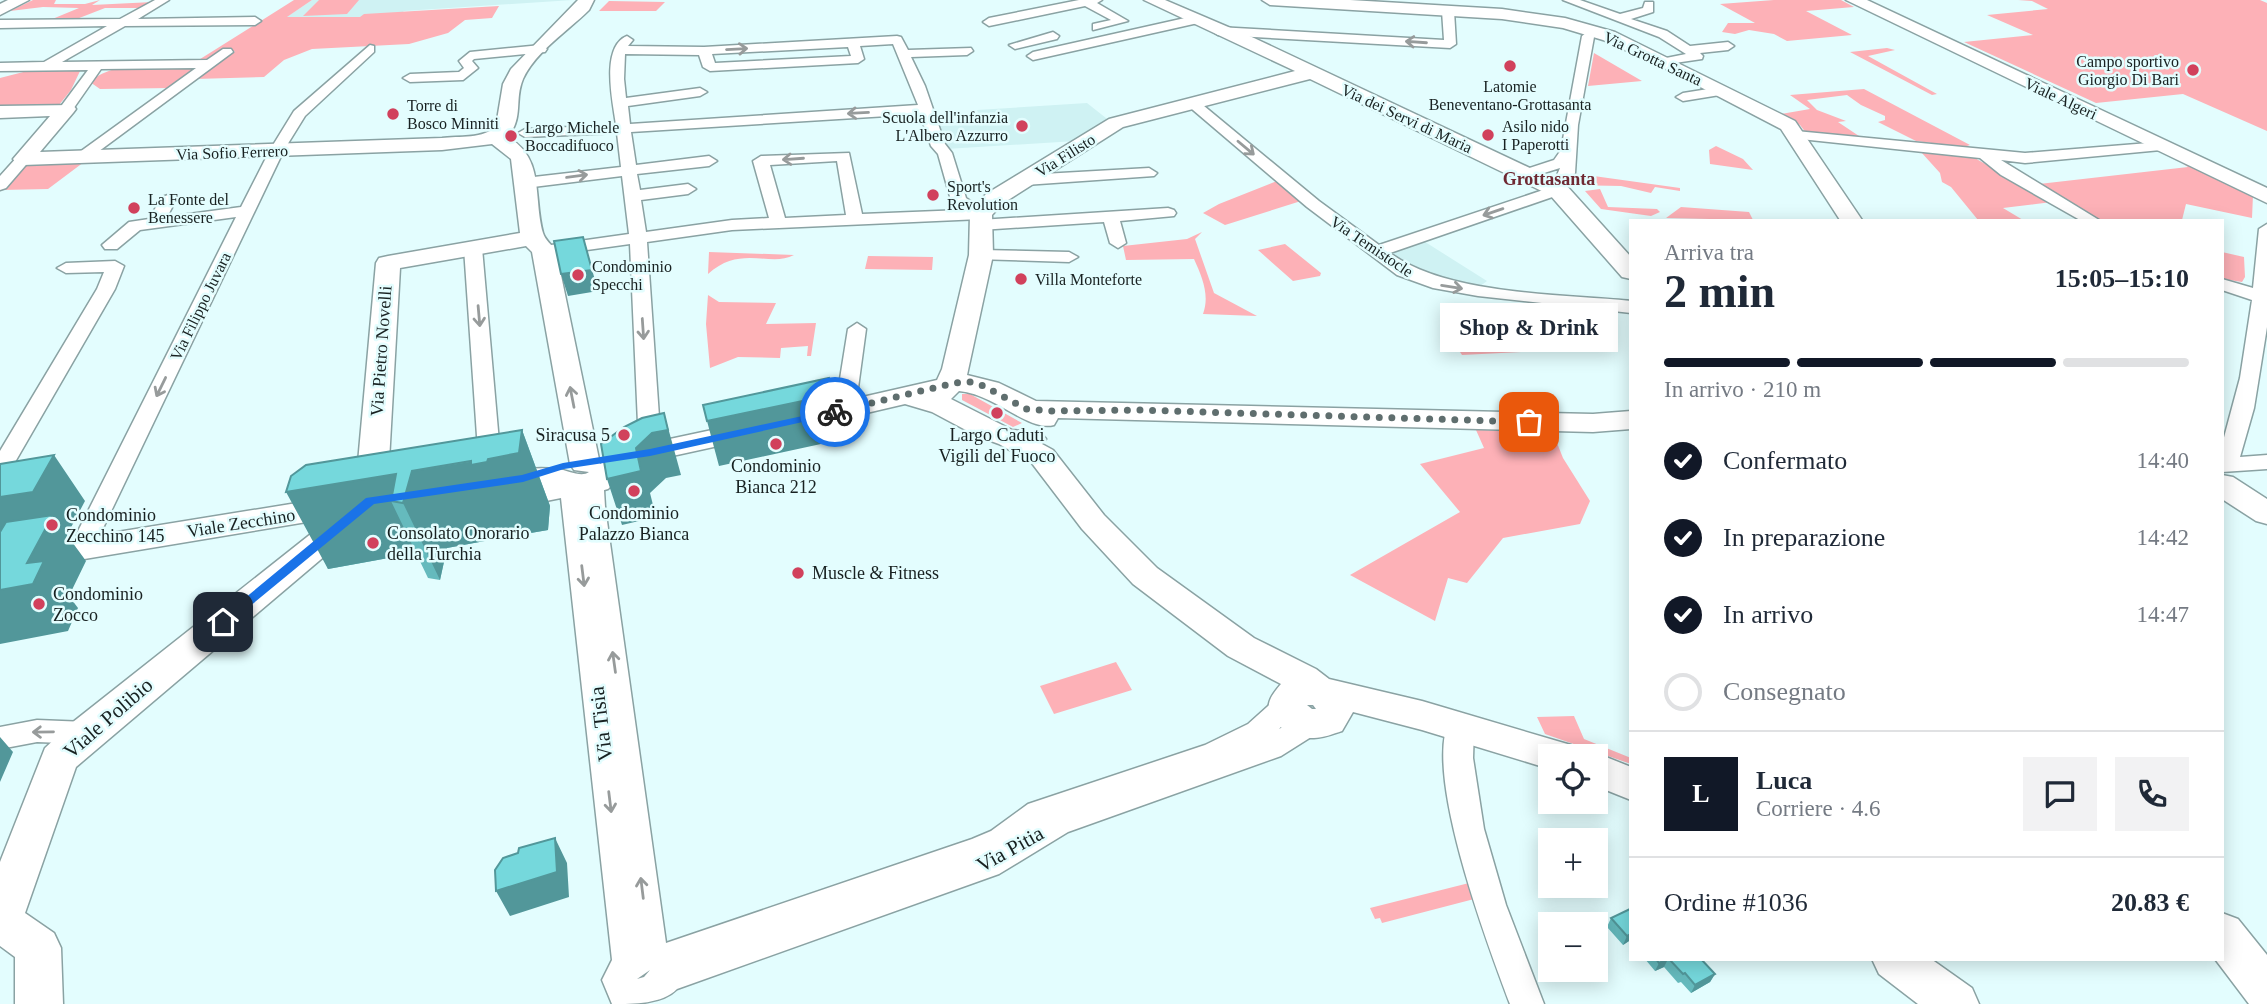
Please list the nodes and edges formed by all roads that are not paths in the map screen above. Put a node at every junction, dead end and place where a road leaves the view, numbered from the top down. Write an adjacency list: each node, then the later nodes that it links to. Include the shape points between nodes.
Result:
1 (21, 0): 13 (street)
2 (163, 0): 20 (street)
3 (1154, 0): 17 (street, Via dei Servi di Maria)
4 (1270, 0): 10 (street, Via Grotta Santa)
5 (1569, 0): 16 (street)
6 (1854, 0): 60 (street, Viale Algeri)
7 (1868, 0): 75 (street, Viale Algeri)
8 (1091, 1): 15 (street); 22 (street, via 1122,21)
9 (587, 2): 32 (street)
10 (1414, 4): 14 (street, Via Grotta Santa)
11 (1649, 4): 16 (street, via 1649,10)
12 (1009, 5): 15 (street)
13 (0, 10)
14 (1448, 10): 25 (street, one-way to 25, via 1451,46); 27 (street, Via Grotta Santa, via 1565,23)
15 (1026, 14): 19 (street)
16 (1620, 18): 35 (street, via 1663,34)
17 (1194, 20): 23 (street, Via dei Servi di Maria); 40 (street)
18 (255, 21): 20 (street)
19 (989, 22)
20 (122, 23): 21 (street); 45 (street)
21 (0, 24)
22 (1082, 30)
23 (1219, 31): 25 (street); 28 (street, Via dei Servi di Maria)
24 (1069, 33): 30 (street)
25 (1288, 33): 28 (street)
26 (630, 35): 34 (street)
27 (1596, 37): 41 (street, Via Grotta Santa); 62 (street)
28 (1248, 42): 46 (street, Via dei Servi di Maria)
29 (481, 44): 39 (street)
30 (1015, 45)
31 (1728, 46): 35 (street)
32 (541, 48): 39 (street); 53 (street, via 513,80)
33 (370, 49): 61 (street, Via Filippo Juvara, via 299,114)
34 (619, 50): 38 (street, via 704,51 710,67 858,59 853,43 897,40); 51 (street)
35 (1689, 50): 41 (street, via 1697,56)
36 (967, 51): 38 (street)
37 (226, 52): 42 (street)
38 (903, 54): 54 (street)
39 (470, 56): 47 (street, via 465,61 471,68 463,76)
40 (1033, 56)
41 (1666, 62): 48 (street, Via Grotta Santa)
42 (210, 64): 43 (street); 64 (street)
43 (97, 66): 45 (street); 55 (street)
44 (0, 67): 45 (street)
45 (39, 67)
46 (1311, 72): 52 (street, Via Filisto); 69 (street, Via dei Servi di Maria)
47 (410, 78)
48 (1721, 90): 50 (street); 58 (street, Via Grotta Santa, via 1788,125)
49 (700, 92): 51 (street)
50 (1683, 97)
51 (619, 103): 57 (street)
52 (1194, 104): 70 (street, Via Filisto, via 1109,127); 94 (street, Via Temistocle, one-way to 94)
53 (511, 109): 59 (street, via 501,118); 59 (street, via 519,116)
54 (926, 109): 57 (street, one-way to 57); 82 (street, via 959,200)
55 (66, 110): 56 (street); 65 (street)
56 (0, 112)
57 (623, 129): 59 (street); 67 (street)
58 (1796, 135): 63 (street); 83 (street, Via Grotta Santa)
59 (507, 141): 61 (street, Via Sofio Ferrero); 71 (street)
60 (2161, 146): 63 (street, via 2043,157); 76 (street, Viale Algeri)
61 (277, 150): 64 (street, Via Sofio Ferrero); 79 (street, Via Filippo Juvara)
62 (1567, 153): 69 (street, via 1559,163); 74 (street, via 1567,173)
63 (1983, 153): 84 (street, via 2006,172)
64 (82, 157): 65 (street, Via Sofio Ferrero)
65 (23, 159): 72 (street)
66 (709, 161): 67 (street, via 683,159)
67 (629, 169): 71 (street, one-way to 67); 77 (street)
68 (1149, 173): 70 (street)
69 (1525, 174): 74 (street, Via dei Servi di Maria)
70 (1026, 180): 82 (street, Via Filisto, via 994,199)
71 (525, 183): 92 (street)
72 (0, 185)
73 (688, 189): 77 (street)
74 (1558, 190): 94 (street, one-way to 94); 98 (street, Via dei Servi di Maria)
75 (2267, 190)
76 (2267, 196)
77 (633, 197): 89 (street)
78 (168, 200): 86 (street)
79 (247, 211): 86 (street); 117 (street, Via Filippo Juvara, one-way to 117)
80 (1168, 213): 81 (street)
81 (1111, 217): 82 (street); 90 (street)
82 (981, 219): 85 (street); 95 (street)
83 (1850, 219)
84 (2089, 219)
85 (855, 221): 87 (street); 87 (street, one-way to 87, via 844,156 761,161)
86 (155, 223): 91 (street, via 135,226)
87 (779, 224): 89 (street)
88 (2267, 229): 101 (street)
89 (638, 237): 92 (street); 108 (street, one-way to 108)
90 (1118, 243)
91 (111, 244)
92 (538, 245): 93 (street, Via Pietro Novelli); 113 (street, one-way to 92)
93 (473, 248): 114 (street, one-way to 114); 115 (street, Via Pietro Novelli, via 388,263)
94 (1376, 252): 100 (street, Via Temistocle, one-way to 100, via 1404,271 1439,284)
95 (981, 256): 96 (street); 103 (street)
96 (1069, 257)
97 (66, 268): 111 (street, via 115,266 106,289)
98 (1629, 270)
99 (2226, 287): 101 (street)
100 (1629, 307)
101 (2263, 309): 107 (street)
102 (857, 329): 104 (street)
103 (947, 386): 104 (street); 106 (street, via 970,382 984,386); 106 (street, via 1012,440)
104 (845, 410): 108 (street)
105 (1629, 420): 106 (street, via 1593,424 1138,410)
106 (1039, 431): 119 (street, via 1093,522 1145,576)
107 (2237, 438): 109 (street); 112 (street)
108 (649, 453): 113 (street)
109 (2267, 454)
110 (2267, 462): 112 (street)
111 (0, 469)
112 (2224, 471): 116 (street)
113 (584, 476): 114 (street); 114 (street, via 523,478); 129 (street, Via Tisia)
114 (485, 491)
115 (357, 513): 117 (street, Viale Zecchino); 121 (street, Viale Polibio)
116 (2267, 514)
117 (81, 549): 118 (street, Viale Zecchino)
118 (17, 566)
119 (1310, 704): 120 (street, via 1422,716); 129 (street, Via Pitia, via 1270,748 1251,756 1057,824 988,865)
120 (1460, 727): 123 (street); 132 (street, via 1459,774 1470,831)
121 (87, 733): 122 (street, one-way to 122, via 37,731); 126 (street, Viale Polibio, via 59,759)
122 (0, 738)
123 (1538, 750)
124 (1608, 774): 125 (street)
125 (1629, 783)
126 (0, 920): 131 (street, Viale Polibio, via 38,948)
127 (2224, 935): 130 (street)
128 (1898, 961): 133 (street)
129 (648, 982)
130 (2266, 987)
131 (39, 1004)
132 (1527, 1004)
133 (1955, 1004)

